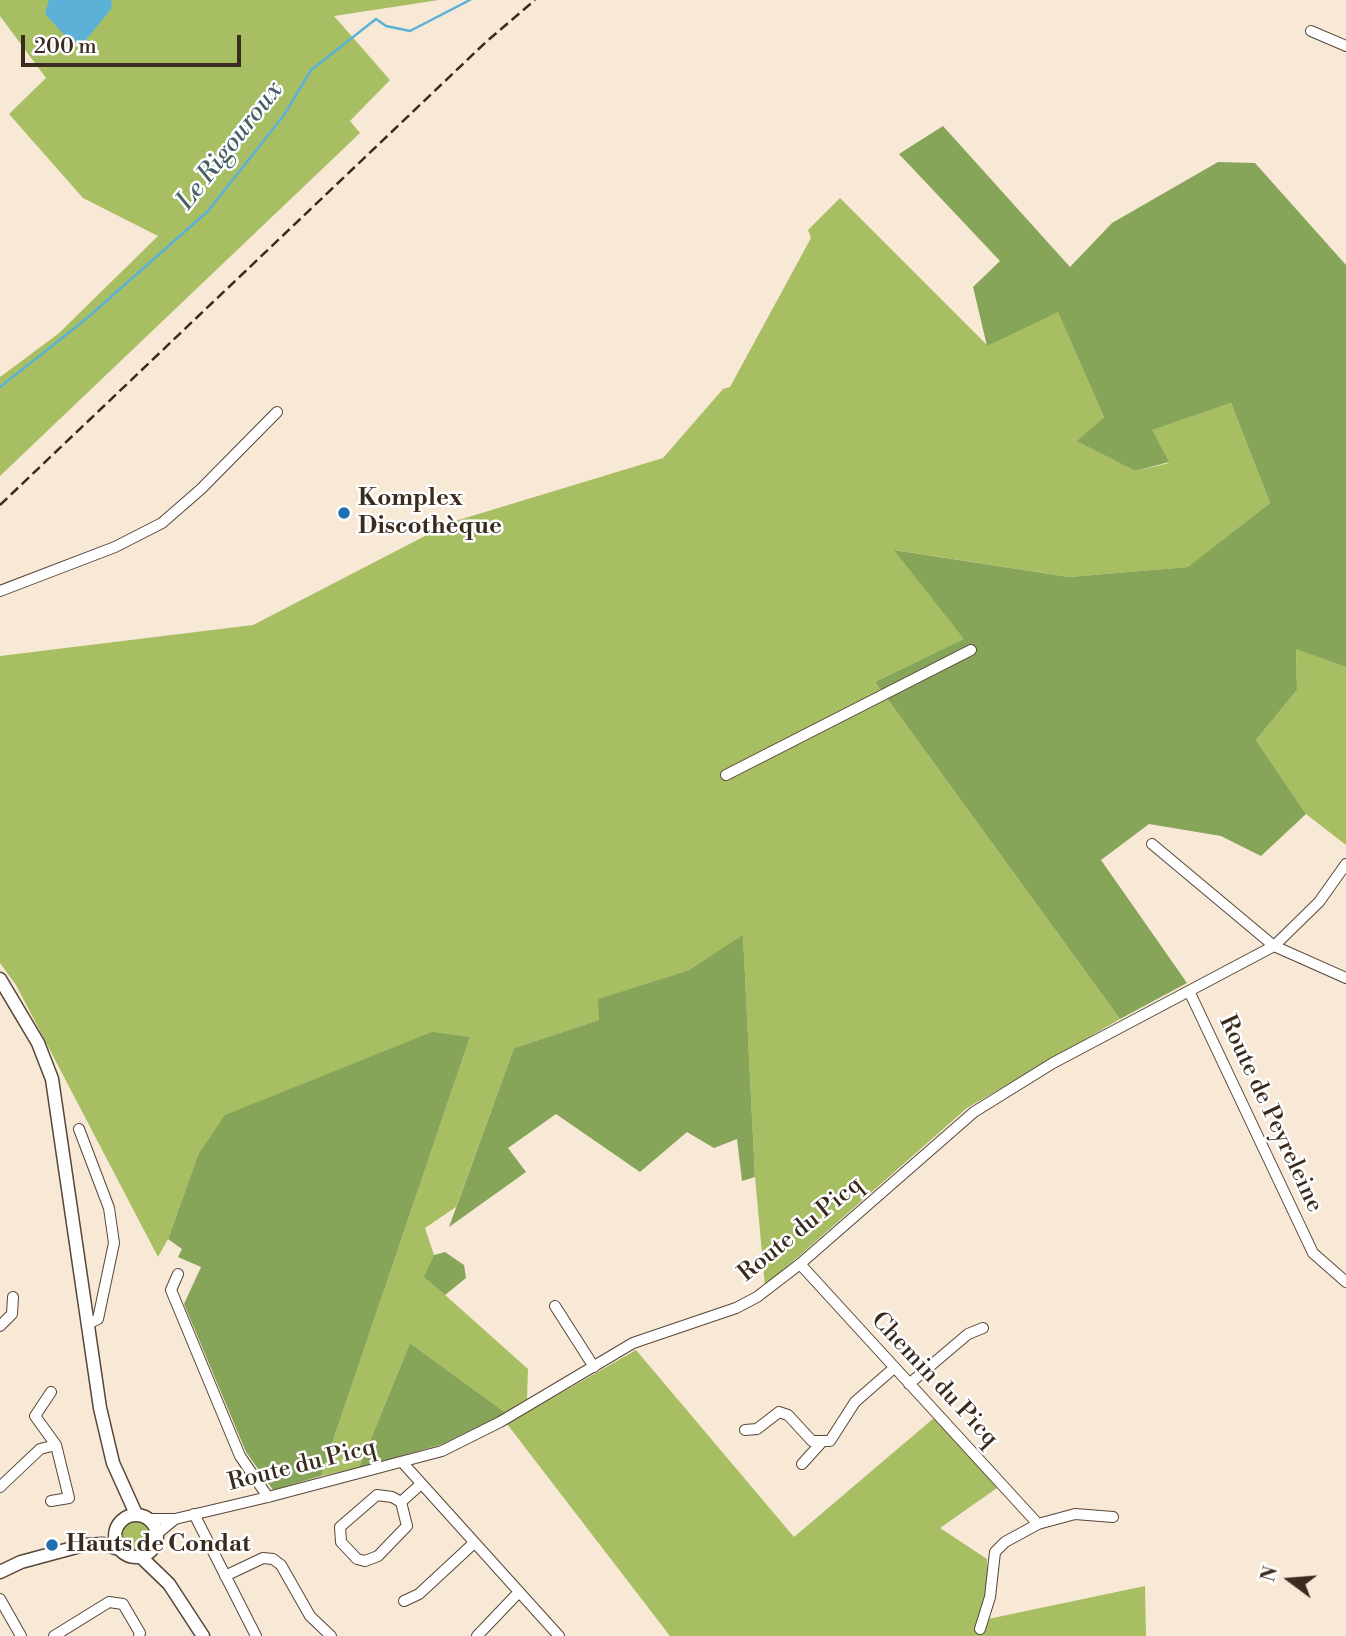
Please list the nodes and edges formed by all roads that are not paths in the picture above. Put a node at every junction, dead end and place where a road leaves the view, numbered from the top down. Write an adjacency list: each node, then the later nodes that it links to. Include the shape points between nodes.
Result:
1 (1311, 31): 2 (street)
2 (1346, 46)
3 (277, 412): 4 (street, via 162,523 115,547)
4 (0, 592)
5 (971, 650): 6 (street)
6 (726, 775)
7 (1152, 844): 9 (street)
8 (1346, 864): 9 (street, Route du Picq, via 1319,902)
9 (1274, 946): 10 (street); 12 (street, Route du Picq)
10 (1346, 978)
11 (0, 979): 14 (main road, via 38,1042 52,1079)
12 (1189, 991): 16 (street, Route du Picq, via 1053,1063 974,1112); 18 (street, Route de Peyreleine, via 1313,1253)
13 (79, 1129): 15 (street)
14 (63, 1144): 15 (street); 21 (main road)
15 (84, 1146): 21 (street, via 109,1208 114,1243 98,1319)
16 (800, 1264): 24 (street, Route du Picq, via 736,1308 633,1343); 25 (street, Chemin du Picq)
17 (178, 1274): 36 (street, via 171,1290 240,1456)
18 (1346, 1282)
19 (13, 1297): 22 (street, via 12,1314)
20 (555, 1306): 24 (street)
21 (90, 1323): 33 (main road, via 100,1408)
22 (0, 1326)
23 (984, 1328): 26 (street, via 968,1334)
24 (594, 1367): 31 (street, Route du Picq, via 477,1434 442,1451)
25 (894, 1368): 26 (street, Chemin du Picq); 29 (street, via 855,1402 830,1441)
26 (909, 1384): 45 (street, Chemin du Picq)
27 (51, 1392): 30 (street, via 35,1416)
28 (745, 1430): 29 (street, via 757,1429 779,1412 788,1415 811,1441)
29 (821, 1443): 32 (street)
30 (56, 1445): 35 (street, via 40,1449); 37 (street, via 69,1498)
31 (402, 1462): 34 (street); 36 (street, Route du Picq)
32 (802, 1464)
33 (121, 1485): 39 (main road); 44 (main road)
34 (421, 1485): 38 (street); 47 (street)
35 (0, 1487)
36 (268, 1497): 40 (street, Route du Picq)
37 (51, 1501)
38 (401, 1502): 38 (street, via 377,1495 345,1521 339,1535 348,1553 356,1559 373,1559 403,1533 407,1519)
39 (136, 1514): 43 (main road); 44 (main road)
40 (194, 1514): 42 (street, Route du Picq); 53 (street)
41 (1113, 1517): 45 (street, via 1075,1514)
42 (175, 1518): 43 (street, Route du Picq); 46 (street, Route du Picq)
43 (150, 1519): 46 (main road)
44 (119, 1524): 48 (main road); 51 (main road, via 105,1536)
45 (1038, 1524): 58 (street, via 995,1552 990,1597)
46 (158, 1533): 49 (main road)
47 (474, 1543): 55 (street); 57 (street, via 419,1594)
48 (119, 1549): 50 (main road); 52 (main road, via 84,1545)
49 (153, 1549): 50 (main road); 54 (main road)
50 (141, 1557): 54 (main road)
51 (0, 1561)
52 (0, 1572)
53 (225, 1576): 63 (street); 64 (street, via 263,1558 273,1559 310,1616)
54 (169, 1584): 62 (main road)
55 (519, 1592): 65 (street); 66 (street)
56 (0, 1599): 59 (street)
57 (404, 1601)
58 (980, 1629)
59 (21, 1636)
60 (54, 1636): 61 (street, via 109,1602 123,1604)
61 (139, 1636)
62 (203, 1636)
63 (256, 1636)
64 (331, 1636)
65 (477, 1636)
66 (559, 1636)

